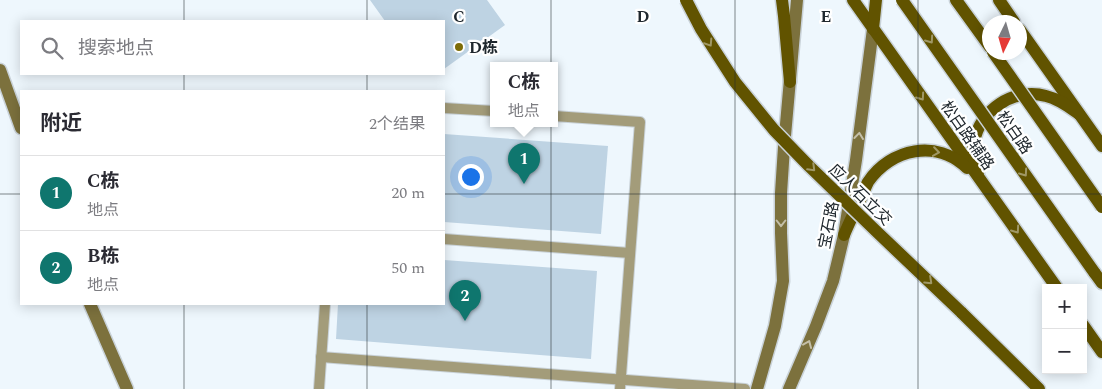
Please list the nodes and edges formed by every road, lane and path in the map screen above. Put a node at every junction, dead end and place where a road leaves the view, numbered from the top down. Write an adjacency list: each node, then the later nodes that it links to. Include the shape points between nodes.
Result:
1 (686, 0): 40 (main road, 应人石立交, one-way to 40, bridge, via 700,29 735,82 774,130)
2 (782, 0): 15 (main road)
3 (797, 0): 15 (street)
4 (853, 0): 10 (main road, 松白路辅路)
5 (876, 0): 10 (main road, 宝石路)
6 (902, 0): 27 (main road, 松白路, one-way to 27, bridge)
7 (956, 0): 11 (main road)
8 (998, 0): 9 (main road)
9 (1009, 15)
10 (873, 29): 22 (main road, 松白路辅路, one-way to 22); 24 (street, 宝石路, one-way to 10)
11 (982, 36)
12 (1027, 40): 18 (main road)
13 (999, 60): 23 (main road, 松白路, bridge)
14 (0, 70): 20 (street)
15 (790, 82): 38 (street, one-way to 38, via 781,193 784,281)
16 (445, 108): 17 (lane)
17 (490, 111)
18 (1079, 114): 21 (main road); 22 (main road, via 1063,102 1045,95 1026,94 1008,99 992,110 980,124 974,142 974,162)
19 (558, 116): 26 (lane, via 640,122)
20 (20, 125)
21 (1102, 146)
22 (981, 182): 24 (main road, one-way to 22, via 868,183 880,168 902,154 923,150 945,153 960,161); 28 (main road, 松白路辅路, one-way to 28)
23 (1102, 207)
24 (844, 234): 39 (street, 宝石路, one-way to 24, via 833,281)
25 (445, 239): 26 (lane)
26 (630, 253): 34 (lane)
27 (1102, 283)
28 (1054, 284)
29 (90, 305): 35 (street)
30 (325, 305): 33 (lane)
31 (1086, 329): 32 (main road)
32 (1102, 352)
33 (321, 358): 34 (lane); 36 (lane)
34 (621, 384): 37 (lane)
35 (127, 389)
36 (319, 389)
37 (745, 389)
38 (757, 389)
39 (789, 389)
40 (1039, 389)

